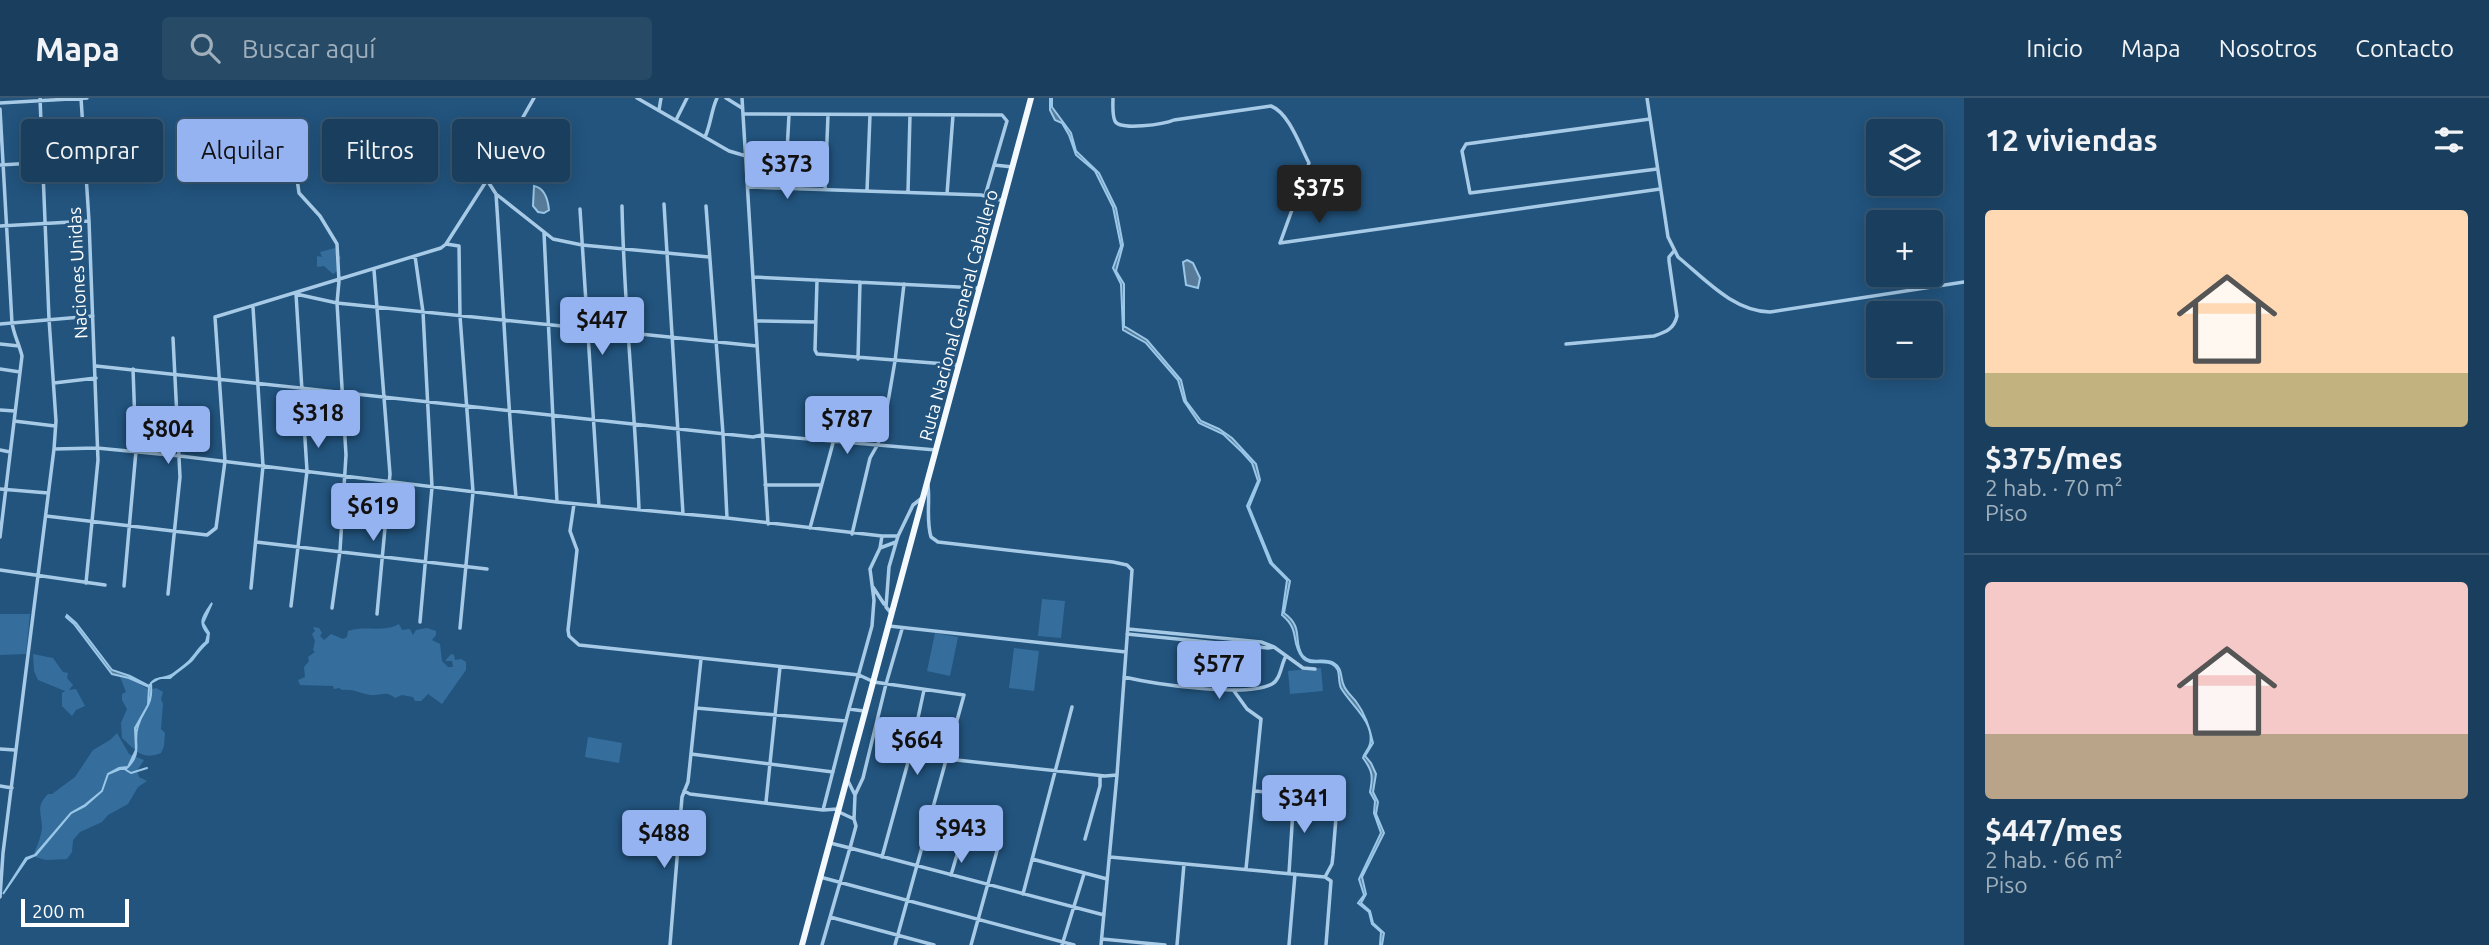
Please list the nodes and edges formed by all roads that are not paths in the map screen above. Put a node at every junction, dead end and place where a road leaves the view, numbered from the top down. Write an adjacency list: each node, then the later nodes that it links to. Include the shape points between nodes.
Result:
1 (81, 98): 2 (street); 13 (street); 25 (street, Naciones Unidas)
2 (87, 98)
3 (534, 98): 26 (street)
4 (637, 98): 17 (street)
5 (661, 98): 17 (street)
6 (687, 98): 28 (street)
7 (718, 98): 29 (street)
8 (726, 98): 16 (street)
9 (742, 98): 16 (street)
10 (1031, 98): 34 (highway, Ruta Nacional General Caballero)
11 (1113, 98): 43 (street, via 1115,121 1127,127 1271,106 1279,110 1309,163 1280,243)
12 (1647, 98): 27 (street)
13 (40, 99): 14 (street); 24 (street)
14 (0, 103)
15 (0, 108): 32 (street)
16 (743, 108): 18 (street)
17 (659, 110): 28 (street)
18 (743, 114): 19 (street); 30 (street)
19 (789, 114): 20 (street); 42 (street)
20 (828, 115): 21 (street); 44 (street)
21 (870, 115): 22 (street); 45 (street)
22 (910, 115): 23 (street); 46 (street)
23 (953, 115): 33 (street, via 1006,117); 48 (street)
24 (41, 119)
25 (82, 119)
26 (522, 119)
27 (1650, 119): 35 (street); 35 (street, via 1466,144 1462,151 1470,193)
28 (676, 120): 29 (street)
29 (705, 137): 30 (street)
30 (746, 156): 41 (street)
31 (21, 164): 32 (street)
32 (2, 165): 57 (street)
33 (994, 165): 34 (street); 49 (street)
34 (1013, 167): 50 (highway, Ruta Nacional General Caballero)
35 (1657, 169): 43 (street)
36 (44, 182): 56 (street)
37 (86, 182): 55 (street, Naciones Unidas)
38 (297, 182): 70 (street, via 299,193 337,244)
39 (486, 182): 60 (street)
40 (489, 182): 47 (street)
41 (748, 187): 42 (street); 68 (street)
42 (785, 188): 44 (street)
43 (1660, 189): 63 (street)
44 (825, 190): 45 (street)
45 (867, 191): 46 (street)
46 (908, 192): 48 (street)
47 (496, 194): 59 (street); 83 (street)
48 (947, 194): 49 (street)
49 (985, 196): 50 (street)
50 (1004, 201): 74 (highway, Ruta Nacional General Caballero)
51 (664, 204): 64 (street)
52 (622, 206): 62 (street)
53 (706, 206): 66 (street)
54 (580, 209): 61 (street)
55 (89, 221): 56 (street); 80 (street, Naciones Unidas)
56 (45, 223): 57 (street); 82 (street)
57 (7, 225): 58 (street); 86 (street)
58 (0, 226)
59 (544, 233): 61 (street, via 563,243); 88 (street)
60 (446, 244): 65 (street); 81 (street, via 459,246)
61 (582, 245): 62 (street); 89 (street)
62 (623, 248): 64 (street); 90 (street)
63 (1674, 251): 72 (street, via 1730,300 1757,312); 96 (street, via 1669,261 1675,325 1654,336)
64 (668, 253): 66 (street); 92 (street)
65 (415, 256): 67 (street); 79 (street)
66 (709, 257): 93 (street)
67 (374, 270): 70 (street); 78 (street)
68 (754, 277): 69 (street); 84 (street)
69 (817, 280): 71 (street); 85 (street)
70 (339, 281): 75 (street); 76 (street)
71 (860, 282): 73 (street); 98 (street)
72 (1964, 282)
73 (904, 284): 74 (street); 99 (street)
74 (979, 288): 100 (highway, Ruta Nacional General Caballero)
75 (296, 294): 76 (street); 77 (street); 110 (street)
76 (337, 303): 78 (street); 111 (street)
77 (253, 307): 107 (street, via 215,317); 109 (street)
78 (377, 307): 79 (street); 112 (street)
79 (423, 312): 81 (street); 113 (street)
80 (93, 316): 82 (street); 101 (street, Naciones Unidas)
81 (460, 316): 83 (street); 114 (street)
82 (49, 319): 86 (street); 108 (street)
83 (505, 320): 88 (street); 117 (street)
84 (757, 321): 85 (street); 95 (street)
85 (815, 321): 98 (street, via 817,354)
86 (12, 323): 87 (street); 97 (street)
87 (0, 324)
88 (549, 325): 89 (street); 118 (street)
89 (587, 329): 90 (street); 119 (street)
90 (630, 334): 92 (street); 121 (street)
91 (173, 338): 105 (street)
92 (673, 339): 93 (street); 123 (street)
93 (716, 342): 95 (street); 124 (street)
94 (0, 344): 97 (street)
95 (757, 345): 125 (street)
96 (1566, 345)
97 (20, 346): 104 (street)
98 (858, 359): 99 (street)
99 (895, 361): 100 (street); 127 (street)
100 (959, 365): 131 (highway, Ruta Nacional General Caballero)
101 (96, 366): 103 (street); 106 (street, Naciones Unidas)
102 (0, 369): 104 (street)
103 (133, 369): 105 (street); 132 (street)
104 (20, 372): 116 (street)
105 (176, 375): 107 (street); 134 (street)
106 (96, 377): 108 (street); 128 (street, Naciones Unidas)
107 (218, 379): 109 (street); 135 (street)
108 (54, 383): 122 (street)
109 (258, 383): 110 (street); 136 (street)
110 (303, 388): 111 (street); 137 (street)
111 (341, 392): 112 (street); 138 (street)
112 (383, 397): 113 (street); 139 (street)
113 (428, 402): 114 (street); 143 (street)
114 (467, 406): 117 (street); 145 (street)
115 (0, 410): 116 (street)
116 (15, 411): 120 (street)
117 (508, 411): 118 (street); 147 (street)
118 (554, 415): 119 (street); 149 (street)
119 (594, 420): 121 (street); 151 (street)
120 (14, 421): 122 (street); 133 (street)
121 (636, 425): 123 (street); 152 (street)
122 (55, 426): 129 (street)
123 (679, 429): 124 (street); 153 (street)
124 (723, 434): 125 (street); 155 (street)
125 (762, 435): 126 (street); 141 (street)
126 (833, 443): 127 (street); 142 (street)
127 (878, 444): 131 (street); 162 (street, via 870,458)
128 (97, 448): 129 (street); 132 (street); 156 (street, Naciones Unidas)
129 (54, 449): 146 (street)
130 (0, 450): 133 (street)
131 (936, 450): 140 (highway, Ruta Nacional General Caballero)
132 (136, 451): 134 (street); 158 (street)
133 (10, 452): 144 (street)
134 (180, 456): 135 (street); 160 (street)
135 (225, 461): 136 (street); 160 (street, via 216,528 207,535)
136 (264, 466): 137 (street); 165 (street)
137 (307, 471): 138 (street); 166 (street)
138 (346, 476): 139 (street); 168 (street)
139 (389, 481): 143 (street); 169 (street)
140 (928, 483): 148 (highway, Ruta Nacional General Caballero); 190 (street, via 927,524 937,542 1127,565 1132,570)
141 (765, 485): 142 (street); 157 (street)
142 (821, 485): 159 (street)
143 (432, 487): 145 (street); 170 (street)
144 (2, 489): 146 (street); 161 (street)
145 (473, 492): 147 (street); 171 (street)
146 (48, 493): 154 (street)
147 (516, 497): 149 (street)
148 (924, 497): 164 (street, via 913,505); 185 (highway, Ruta Nacional General Caballero)
149 (557, 502): 150 (street)
150 (574, 504): 151 (street); 193 (street, via 570,531 577,550 568,630 573,641)
151 (599, 506): 152 (street)
152 (639, 509): 153 (street)
153 (683, 514): 155 (street)
154 (46, 516): 156 (street); 174 (street)
155 (727, 518): 157 (street)
156 (93, 523): 158 (street); 175 (street, Naciones Unidas)
157 (768, 524): 159 (street)
158 (130, 526): 160 (street); 178 (street)
159 (810, 528): 162 (street)
160 (175, 530): 180 (street)
161 (0, 534)
162 (852, 534): 163 (street)
163 (882, 536): 164 (street); 167 (street)
164 (897, 539): 167 (street); 182 (street)
165 (256, 542): 166 (street); 179 (street)
166 (297, 547): 168 (street); 181 (street)
167 (880, 548): 177 (street, via 870,569)
168 (340, 552): 169 (street); 183 (street)
169 (382, 557): 170 (street); 184 (street)
170 (425, 562): 171 (street); 186 (street)
171 (466, 566): 172 (street); 188 (street)
172 (487, 569)
173 (0, 570): 174 (street)
174 (37, 576): 175 (street); 209 (street)
175 (86, 583): 176 (street)
176 (105, 585)
177 (871, 585): 182 (street); 196 (street, via 874,614)
178 (124, 586)
179 (251, 588)
180 (168, 594)
181 (291, 606)
182 (886, 607): 185 (street)
183 (332, 608)
184 (377, 614)
185 (892, 614): 187 (highway, Ruta Nacional General Caballero)
186 (420, 622)
187 (889, 625): 189 (street); 198 (highway, Ruta Nacional General Caballero)
188 (460, 628)
189 (903, 628): 191 (street); 199 (street)
190 (1128, 631): 191 (street); 192 (street, via 1274,647)
191 (1126, 652): 197 (street)
192 (1286, 656): 195 (street, via 1303,668); 201 (street, via 1273,684)
193 (702, 659): 194 (street); 203 (street)
194 (780, 667): 196 (street); 206 (street)
195 (1315, 669)
196 (859, 675): 198 (street); 204 (street)
197 (1124, 677): 201 (street); 216 (street)
198 (874, 682): 199 (street); 205 (highway, Ruta Nacional General Caballero)
199 (886, 684): 200 (street); 225 (street)
200 (925, 689): 211 (street); 212 (street, via 964,695)
201 (1234, 691): 223 (street, via 1261,719)
202 (1072, 707): 214 (street)
203 (696, 708): 206 (street); 210 (street)
204 (849, 709): 205 (street); 207 (street)
205 (866, 713): 218 (highway, Ruta Nacional General Caballero)
206 (776, 715): 207 (street); 213 (street)
207 (846, 721): 215 (street)
208 (0, 749): 209 (street)
209 (15, 750): 221 (street)
210 (691, 754): 213 (street); 222 (street)
211 (910, 755): 212 (street); 236 (street)
212 (946, 760): 214 (street); 240 (street)
213 (770, 762): 215 (street); 227 (street)
214 (1055, 771): 217 (street); 238 (street)
215 (833, 772): 228 (street)
216 (1117, 775): 217 (street); 237 (street)
217 (1100, 776): 233 (street)
218 (847, 780): 225 (street); 229 (highway, Ruta Nacional General Caballero)
219 (1339, 780): 226 (street)
220 (0, 786): 221 (street)
221 (12, 788): 252 (street)
222 (684, 791): 227 (street); 261 (street)
223 (1254, 791): 224 (street); 241 (street)
224 (1294, 794): 226 (street); 243 (street)
225 (855, 795): 230 (street)
226 (1337, 798): 247 (street, via 1332,864)
227 (766, 802): 228 (street)
228 (822, 810): 229 (street)
229 (838, 810): 230 (street); 234 (highway, Ruta Nacional General Caballero)
230 (854, 819): 235 (street)
231 (965, 828): 245 (street)
232 (1000, 839): 250 (street)
233 (1086, 839)
234 (830, 842): 235 (street); 246 (highway, Ruta Nacional General Caballero)
235 (850, 848): 236 (street); 249 (street)
236 (882, 857): 240 (street)
237 (1110, 857): 239 (street); 248 (street)
238 (1032, 859): 242 (street); 251 (street)
239 (1184, 864): 241 (street); 269 (street)
240 (916, 866): 245 (street); 253 (street)
241 (1246, 869): 243 (street)
242 (1084, 873): 248 (street); 254 (street)
243 (1289, 873): 244 (street)
244 (1295, 874): 247 (street); 270 (street)
245 (951, 875): 250 (street)
246 (821, 877): 249 (street); 262 (highway, Ruta Nacional General Caballero)
247 (1325, 877): 271 (street, via 1331,881)
248 (1108, 880): 255 (street)
249 (840, 881): 253 (street); 256 (street)
250 (988, 885): 251 (street); 257 (street)
251 (1023, 894): 254 (street)
252 (0, 895)
253 (907, 900): 257 (street); 258 (street)
254 (1074, 907): 255 (street); 260 (street)
255 (1104, 915): 259 (street)
256 (830, 917): 258 (street); 263 (street)
257 (978, 919): 260 (street); 266 (street)
258 (898, 935): 264 (street); 265 (street)
259 (1102, 942): 268 (street)
260 (1062, 944): 267 (street)
261 (670, 945)
262 (802, 945)
263 (822, 945)
264 (895, 945)
265 (934, 945)
266 (971, 945)
267 (1074, 945)
268 (1165, 945)
269 (1177, 945)
270 (1289, 945)
271 (1326, 945)

